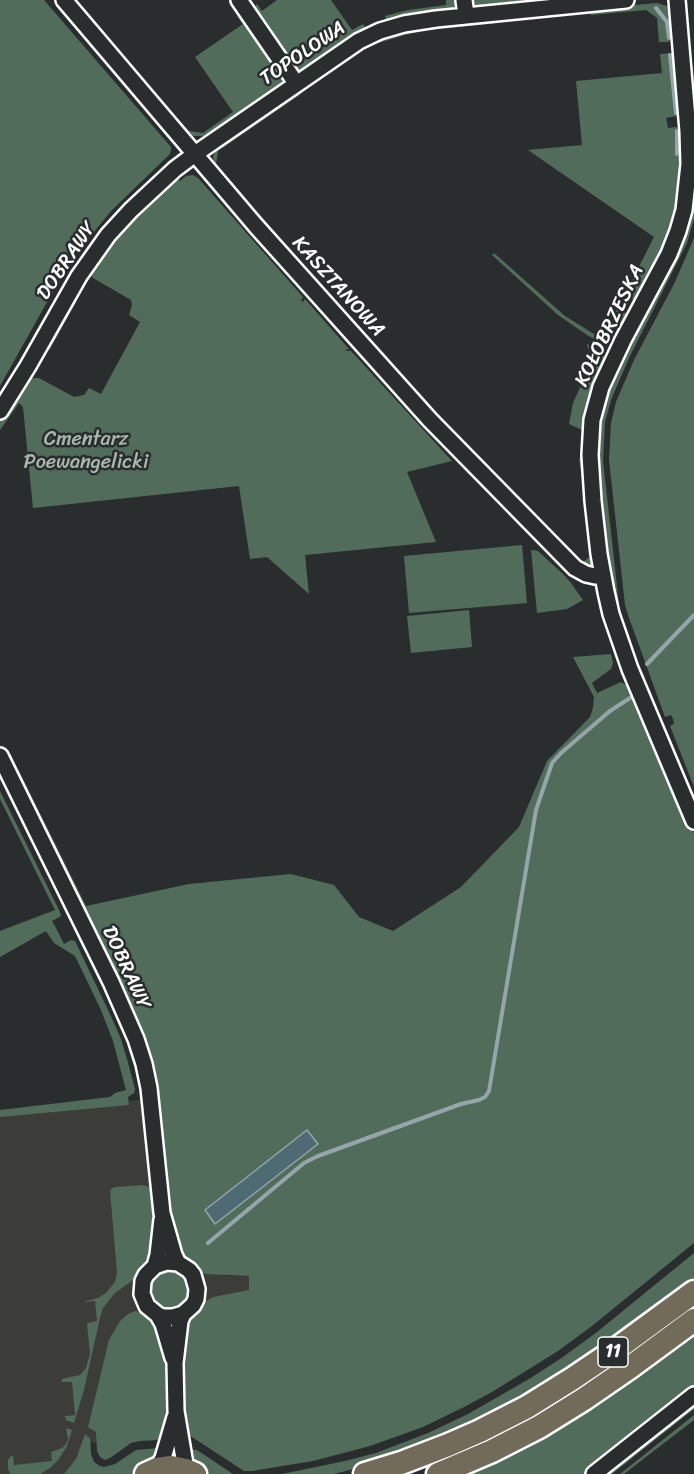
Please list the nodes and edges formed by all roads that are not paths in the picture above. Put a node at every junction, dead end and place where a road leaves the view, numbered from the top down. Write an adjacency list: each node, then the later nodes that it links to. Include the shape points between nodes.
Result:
1 (64, 0): 8 (street, KASZTANOWA)
2 (239, 0): 7 (street)
3 (464, 0): 6 (street)
4 (626, 0): 6 (street, TOPOLOWA)
5 (677, 0): 10 (street, KOŁOBRZESKA, via 688,131 686,193 674,243 607,373 594,411 591,470)
6 (466, 16): 7 (street, TOPOLOWA, via 404,24 372,33)
7 (296, 83): 8 (street, TOPOLOWA)
8 (195, 154): 9 (street, DOBRAWY, via 147,195 97,249); 10 (street, KASZTANOWA, via 464,456 575,568 586,574)
9 (0, 411)
10 (603, 575): 12 (street, KOŁOBRZESKA, via 611,614 630,669)
11 (0, 756): 13 (street, DOBRAWY, via 136,1039 149,1088)
12 (694, 821)
13 (162, 1213): 14 (street, DOBRAWY); 15 (street, DOBRAWY)
14 (178, 1263): 15 (street); 17 (street, DOBRAWY, via 193,1275 197,1289 193,1305)
15 (155, 1266): 18 (street, DOBRAWY, via 143,1281 142,1294 147,1306)
16 (694, 1292): 25 (main road, 11, via 607,1356 527,1407 438,1449)
17 (183, 1314): 18 (street); 20 (street, DOBRAWY)
18 (158, 1315): 20 (street, DOBRAWY)
19 (694, 1320): 26 (main road, 11, via 548,1421)
20 (175, 1363): 22 (street, DOBRAWY)
21 (694, 1395): 27 (street)
22 (176, 1411): 23 (street, via 163,1458); 24 (street)
23 (152, 1471): 24 (main road, via 171,1467)
24 (190, 1472)
25 (365, 1474)
26 (438, 1474)
27 (594, 1474)

